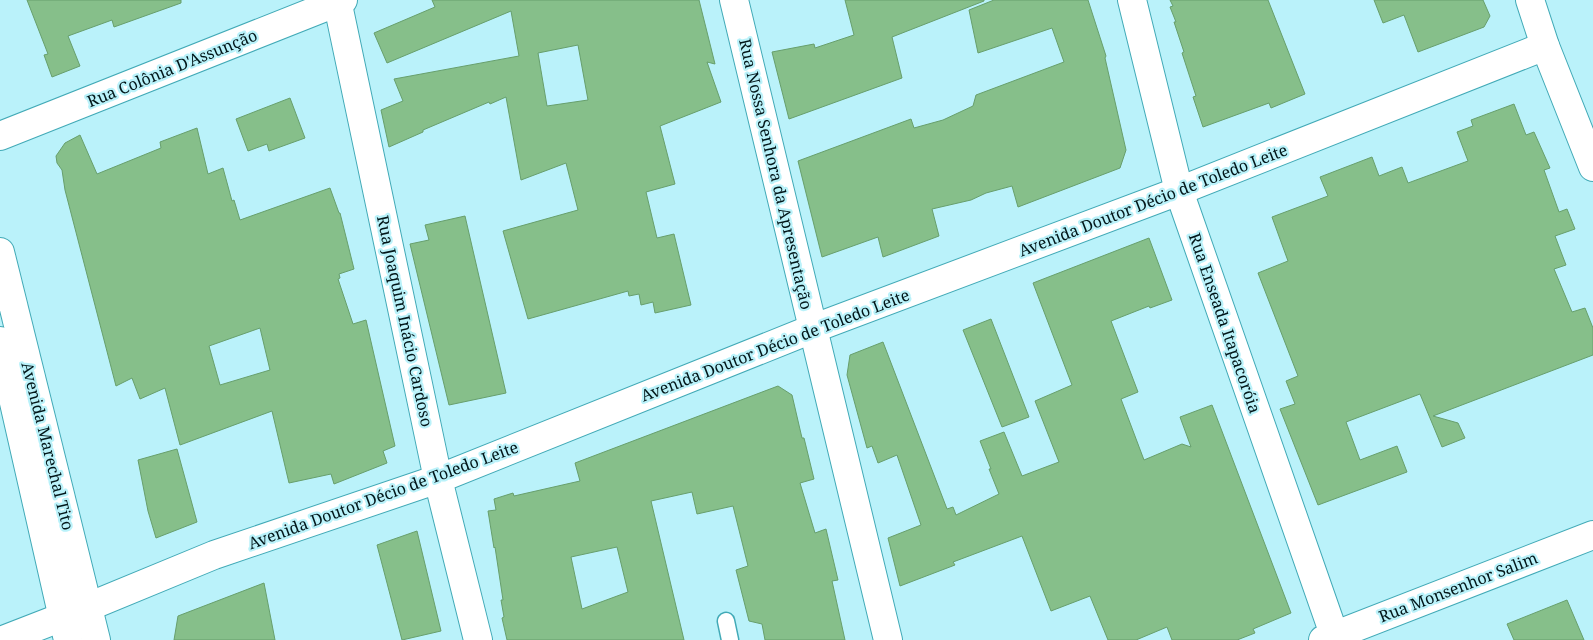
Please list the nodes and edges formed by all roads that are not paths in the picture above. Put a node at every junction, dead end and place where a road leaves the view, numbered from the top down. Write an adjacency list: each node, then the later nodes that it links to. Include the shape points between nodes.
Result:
1 (734, 0): 11 (street, Rua Nossa Senhora da Apresentação)
2 (1132, 0): 9 (street, Rua Enseada Itapacoróia)
3 (1530, 0): 5 (street)
4 (339, 1): 7 (street, Rua Colônia D'Assunção); 13 (street, Rua Joaquim Inácio Cardoso)
5 (1545, 46): 6 (street); 9 (street, Avenida Doutor Décio de Toledo Leite)
6 (1584, 117): 8 (street)
7 (0, 136)
8 (1593, 167)
9 (1180, 191): 11 (street, Avenida Doutor Décio de Toledo Leite); 18 (street, Rua Enseada Itapacoróia)
10 (0, 252): 15 (street, Avenida Marechal Tito)
11 (812, 329): 13 (street, Avenida Doutor Décio de Toledo Leite); 23 (street, Rua Nossa Senhora da Apresentação)
12 (0, 342): 17 (street, Avenida Marechal Tito)
13 (438, 479): 15 (street, Avenida Doutor Décio de Toledo Leite, via 214,555); 21 (street, Rua Joaquim Inácio Cardoso)
14 (1593, 535): 18 (street, Rua Monsenhor Salim)
15 (88, 607): 17 (street, Avenida Doutor Décio de Toledo Leite); 20 (street, Avenida Marechal Tito)
16 (726, 621): 22 (lane)
17 (66, 628): 19 (street, Avenida Doutor Décio de Toledo Leite)
18 (1331, 639)
19 (3, 640)
20 (96, 640)
21 (478, 640)
22 (730, 640)
23 (888, 640)

